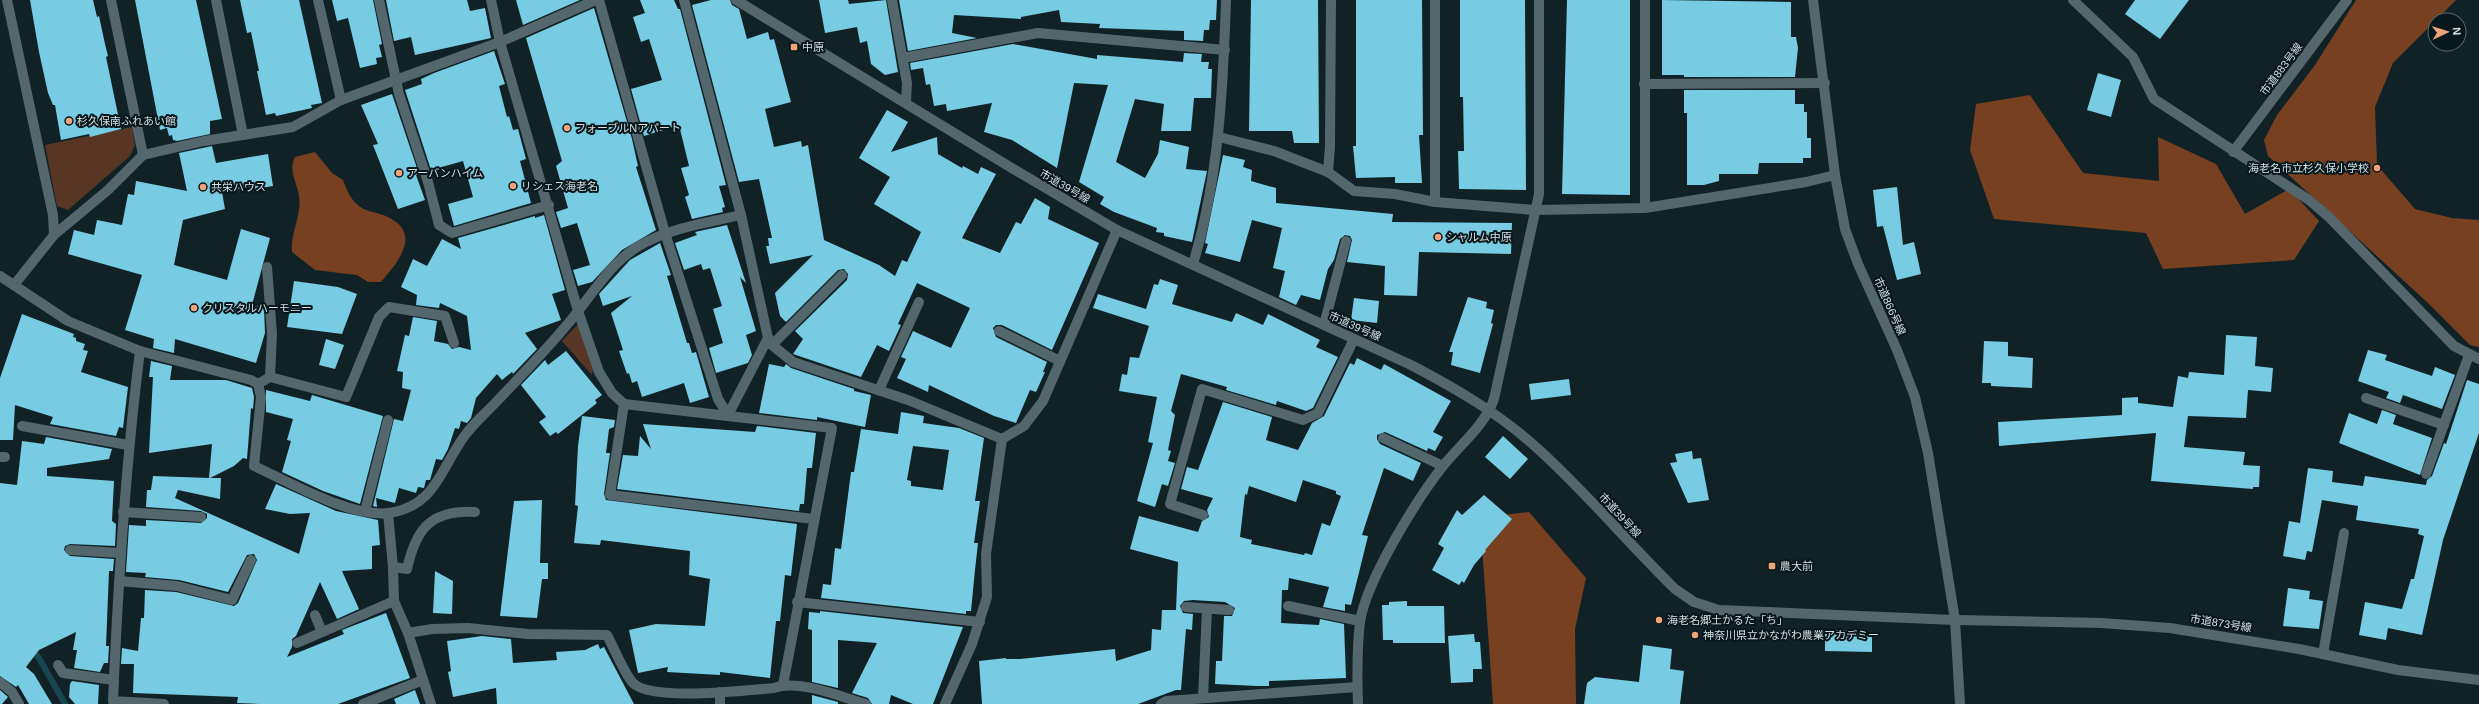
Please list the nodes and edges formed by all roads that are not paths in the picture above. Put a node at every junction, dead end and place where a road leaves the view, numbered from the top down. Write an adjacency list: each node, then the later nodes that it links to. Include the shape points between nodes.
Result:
1 (7, 0): 41 (street, via 53,215)
2 (111, 0): 31 (street)
3 (216, 0): 28 (street)
4 (318, 0): 26 (street)
5 (379, 0): 23 (street)
6 (491, 0): 20 (street)
7 (596, 0): 20 (street)
8 (599, 0): 40 (street)
9 (684, 0): 38 (street)
10 (736, 0): 27 (street, 市道39号線)
11 (892, 0): 22 (street)
12 (1226, 0): 21 (street)
13 (1331, 0): 32 (street)
14 (1435, 0): 34 (street)
15 (1539, 0): 37 (street, via 1539,194)
16 (1644, 0): 25 (street)
17 (1813, 0): 24 (street, 市道866号線)
18 (2074, 0): 30 (street, via 2133,57 2154,98)
19 (2347, 0): 30 (street, 市道883号線)
20 (500, 42): 23 (street); 35 (street)
21 (1224, 50): 22 (street, via 1038,33); 29 (street)
22 (903, 58): 27 (street, via 907,83)
23 (397, 79): 26 (street); 35 (street, via 399,94 428,182 439,225 452,233)
24 (1825, 82): 25 (street); 33 (street, 市道866号線)
25 (1644, 84): 36 (street)
26 (341, 100): 28 (street, via 293,127)
27 (906, 102): 39 (street, 市道39号線)
28 (243, 135): 31 (street)
29 (1219, 137): 32 (street, via 1274,151); 43 (street, via 1205,225)
30 (2233, 152): 56 (street, via 2309,200 2454,346)
31 (143, 155): 41 (street, via 108,190)
32 (1328, 172): 34 (street, via 1354,191 1395,194)
33 (1835, 175): 36 (street); 94 (street, 市道866号線, via 1845,228 1914,396 1928,453)
34 (1435, 202): 37 (street)
35 (548, 205): 49 (street)
36 (1645, 208): 37 (street)
37 (1535, 210): 64 (street)
38 (741, 215): 40 (street); 53 (street)
39 (1117, 230): 43 (street, 市道39号線); 58 (street)
40 (665, 233): 49 (street, via 637,247 620,260); 65 (street, via 718,398)
41 (54, 235): 47 (street)
42 (1346, 241): 50 (street)
43 (1193, 264): 50 (street, 市道39号線)
44 (268, 267): 59 (street, via 272,334)
45 (842, 275): 53 (street)
46 (0, 276): 47 (street)
47 (14, 286): 55 (street, via 68,320)
48 (919, 302): 61 (street)
49 (578, 311): 63 (street, via 599,372 612,393); 77 (street, via 466,434 438,483 427,496 412,507)
50 (1324, 326): 52 (street, 市道39号線)
51 (999, 332): 58 (street)
52 (1354, 339): 64 (street, 市道39号線, via 1455,388); 78 (street, via 1318,413 1302,420 1202,389 1170,504)
53 (770, 342): 61 (street, via 793,362); 65 (street)
54 (454, 343): 59 (street, via 445,316 389,307 379,317 346,397)
55 (140, 351): 60 (street); 71 (street)
56 (2469, 355): 57 (street); 67 (street)
57 (2479, 359)
58 (1060, 361): 70 (street, via 1043,401 1034,415 1024,426)
59 (270, 377): 60 (street)
60 (258, 384): 74 (street, via 261,397 254,466 348,508)
61 (879, 390): 70 (street)
62 (2366, 398): 67 (street)
63 (624, 404): 65 (street); 80 (street, via 610,495)
64 (1490, 412): 72 (street); 94 (street, 市道39号線, via 1536,447 1579,488 1675,589 1694,602 1719,610)
65 (728, 414): 80 (street, via 832,428)
66 (388, 420): 74 (street)
67 (2444, 425): 73 (street)
68 (22, 426): 71 (street)
69 (1383, 438): 72 (street)
70 (1002, 439): 96 (street, via 986,554 987,597)
71 (128, 445): 75 (street)
72 (1443, 466): 95 (street, via 1416,503 1370,588)
73 (2426, 474)
74 (365, 511): 77 (street)
75 (123, 512): 79 (street); 83 (street)
76 (475, 512): 85 (street, via 450,512 429,522 418,535 407,569)
77 (388, 513): 85 (street)
78 (1203, 514)
79 (201, 517)
80 (814, 519): 88 (street)
81 (2344, 533): 100 (street)
82 (70, 550): 83 (street)
83 (120, 553): 86 (street)
84 (251, 560): 86 (street, via 232,600 177,586)
85 (393, 567): 87 (street)
86 (119, 581): 102 (street)
87 (394, 601): 97 (street); 98 (street)
88 (797, 602): 96 (street); 106 (street)
89 (1288, 606): 95 (street)
90 (1186, 608): 91 (street)
91 (1207, 609): 92 (street); 109 (street)
92 (1229, 610)
93 (315, 615): 97 (street)
94 (1955, 620): 100 (street, 市道873号線, via 2101,623 2170,628); 119 (street, 市道866号線)
95 (1360, 621): 107 (street)
96 (980, 622): 116 (street)
97 (322, 632): 99 (street)
98 (408, 633): 103 (street); 108 (street, via 468,628 528,634 607,635 633,683 650,691)
99 (297, 643)
100 (2323, 654): 104 (street, 市道873号線, via 2398,670)
101 (58, 665): 102 (street, via 63,673)
102 (114, 680): 111 (street, via 113,701)
103 (423, 680): 112 (street); 113 (street)
104 (2479, 680)
105 (0, 682): 110 (street, via 12,692)
106 (783, 685): 108 (street); 115 (street, via 821,690)
107 (1357, 687): 109 (street); 118 (street)
108 (720, 692): 114 (street)
109 (1203, 698): 117 (street, via 1166,701)
110 (19, 704)
111 (164, 704)
112 (362, 704)
113 (430, 704)
114 (720, 704)
115 (866, 704)
116 (945, 704)
117 (1161, 704)
118 (1358, 704)
119 (1960, 704)

